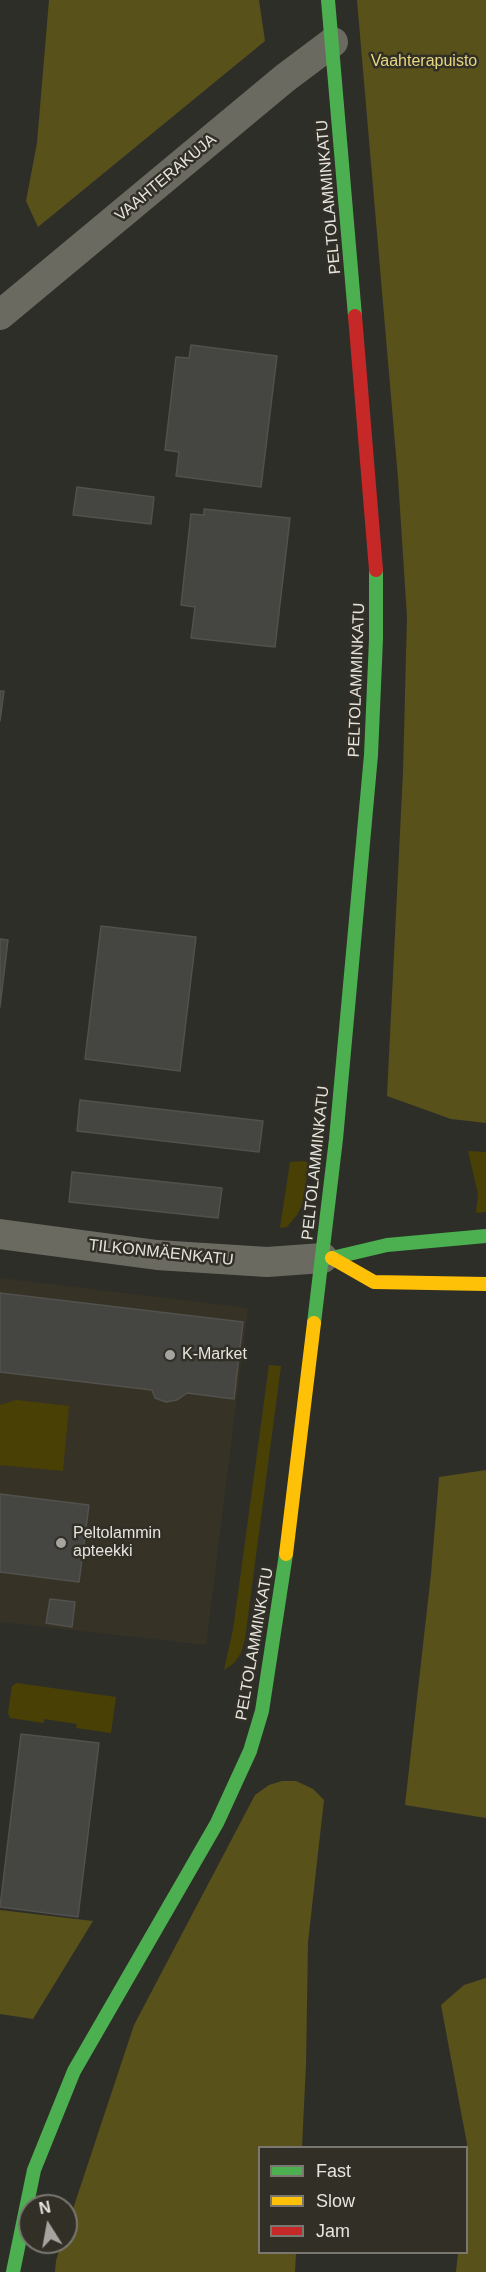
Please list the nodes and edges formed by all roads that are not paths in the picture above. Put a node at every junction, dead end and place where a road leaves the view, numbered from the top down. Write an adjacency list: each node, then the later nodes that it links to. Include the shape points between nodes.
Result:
1 (328, 0): 2 (street, PELTOLAMMINKATU)
2 (333, 42): 3 (street, VAAHTERAKUJA); 6 (street, PELTOLAMMINKATU, via 376,571 376,639 371,755)
3 (0, 315)
4 (0, 1234): 6 (street, TILKONMÄENKATU, via 157,1255 267,1262)
5 (486, 1236): 6 (street, TILKONMÄENKATU, via 387,1245)
6 (327, 1258): 7 (street, via 374,1282); 8 (street, PELTOLAMMINKATU, via 285,1565 262,1711 250,1751 217,1823 74,2071 34,2170)
7 (486, 1284)
8 (13, 2272)

